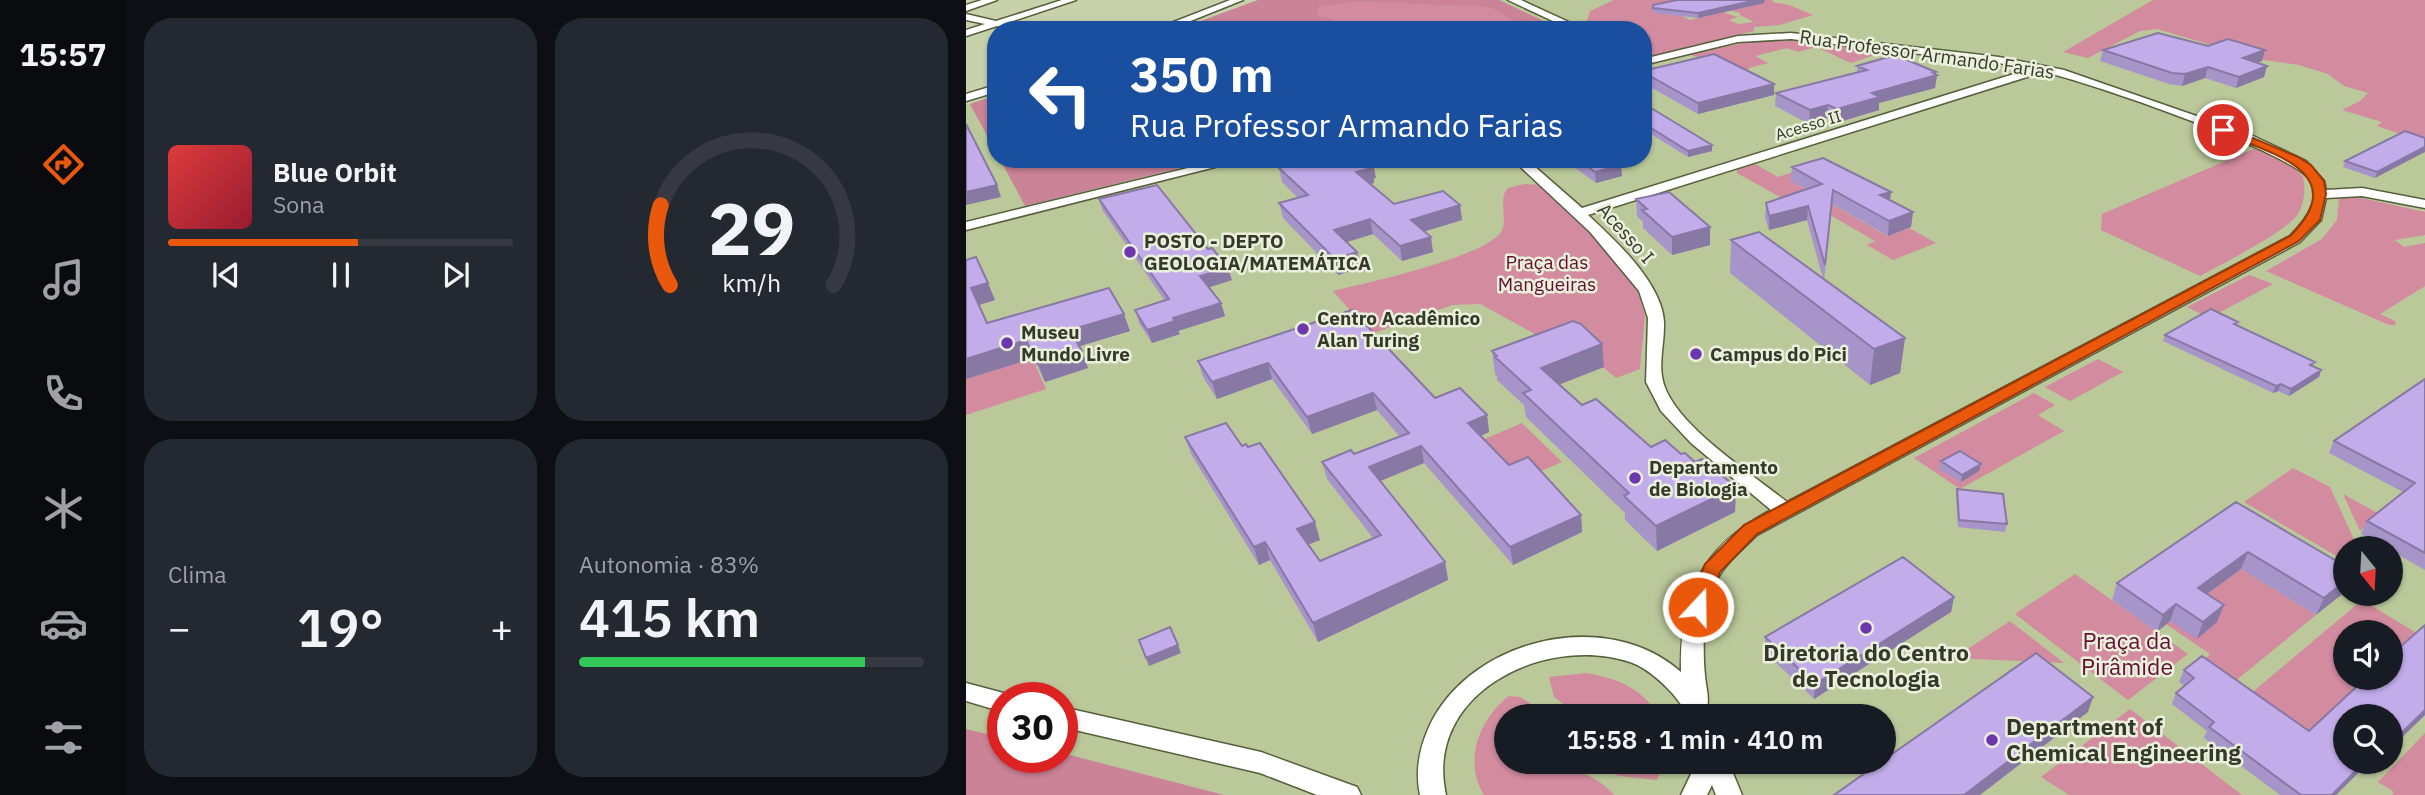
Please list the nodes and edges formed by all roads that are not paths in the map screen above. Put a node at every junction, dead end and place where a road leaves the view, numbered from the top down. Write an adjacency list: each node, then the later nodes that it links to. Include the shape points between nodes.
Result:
1 (992, 0): 5 (street)
2 (1071, 0): 8 (street)
3 (1238, 0): 9 (street)
4 (1513, 0): 10 (street)
5 (966, 8)
6 (966, 17): 7 (street)
7 (988, 21)
8 (1005, 21)
9 (1182, 21)
10 (1561, 21)
11 (987, 27): 12 (street)
12 (966, 33)
13 (1652, 60): 14 (street, Rua Professor Armando Farias, via 1738,39 1791,36)
14 (2045, 68): 19 (street, Rua Professor Armando Farias, via 2248,138); 23 (street, Acesso II)
15 (987, 91): 16 (street)
16 (966, 98)
17 (1204, 168): 24 (street)
18 (1528, 168): 23 (street, Acesso I)
19 (2307, 168): 20 (street, via 2318,181); 21 (street, Rua Professor Armando Farias)
20 (2320, 194): 21 (street, via 2344,191); 25 (street, via 2314,220 2295,239)
21 (2384, 197): 22 (street)
22 (2425, 204)
23 (1580, 214): 25 (street, Acesso I, via 1645,286 1654,308 1653,380 1673,417)
24 (966, 226)
25 (1786, 512): 29 (street, via 1750,530 1712,569 1695,631 1691,667)
26 (966, 692): 27 (street)
27 (987, 698)
28 (1692, 704): 34 (street, via 1668,673 1635,654 1583,646 1555,647 1516,658 1480,679 1451,708 1433,742 1429,781)
29 (1697, 704)
30 (1078, 721): 33 (street, via 1261,763)
31 (1703, 774): 35 (street)
32 (1720, 774): 36 (street)
33 (1348, 795)
34 (1433, 795)
35 (1694, 795)
36 (1729, 795)

